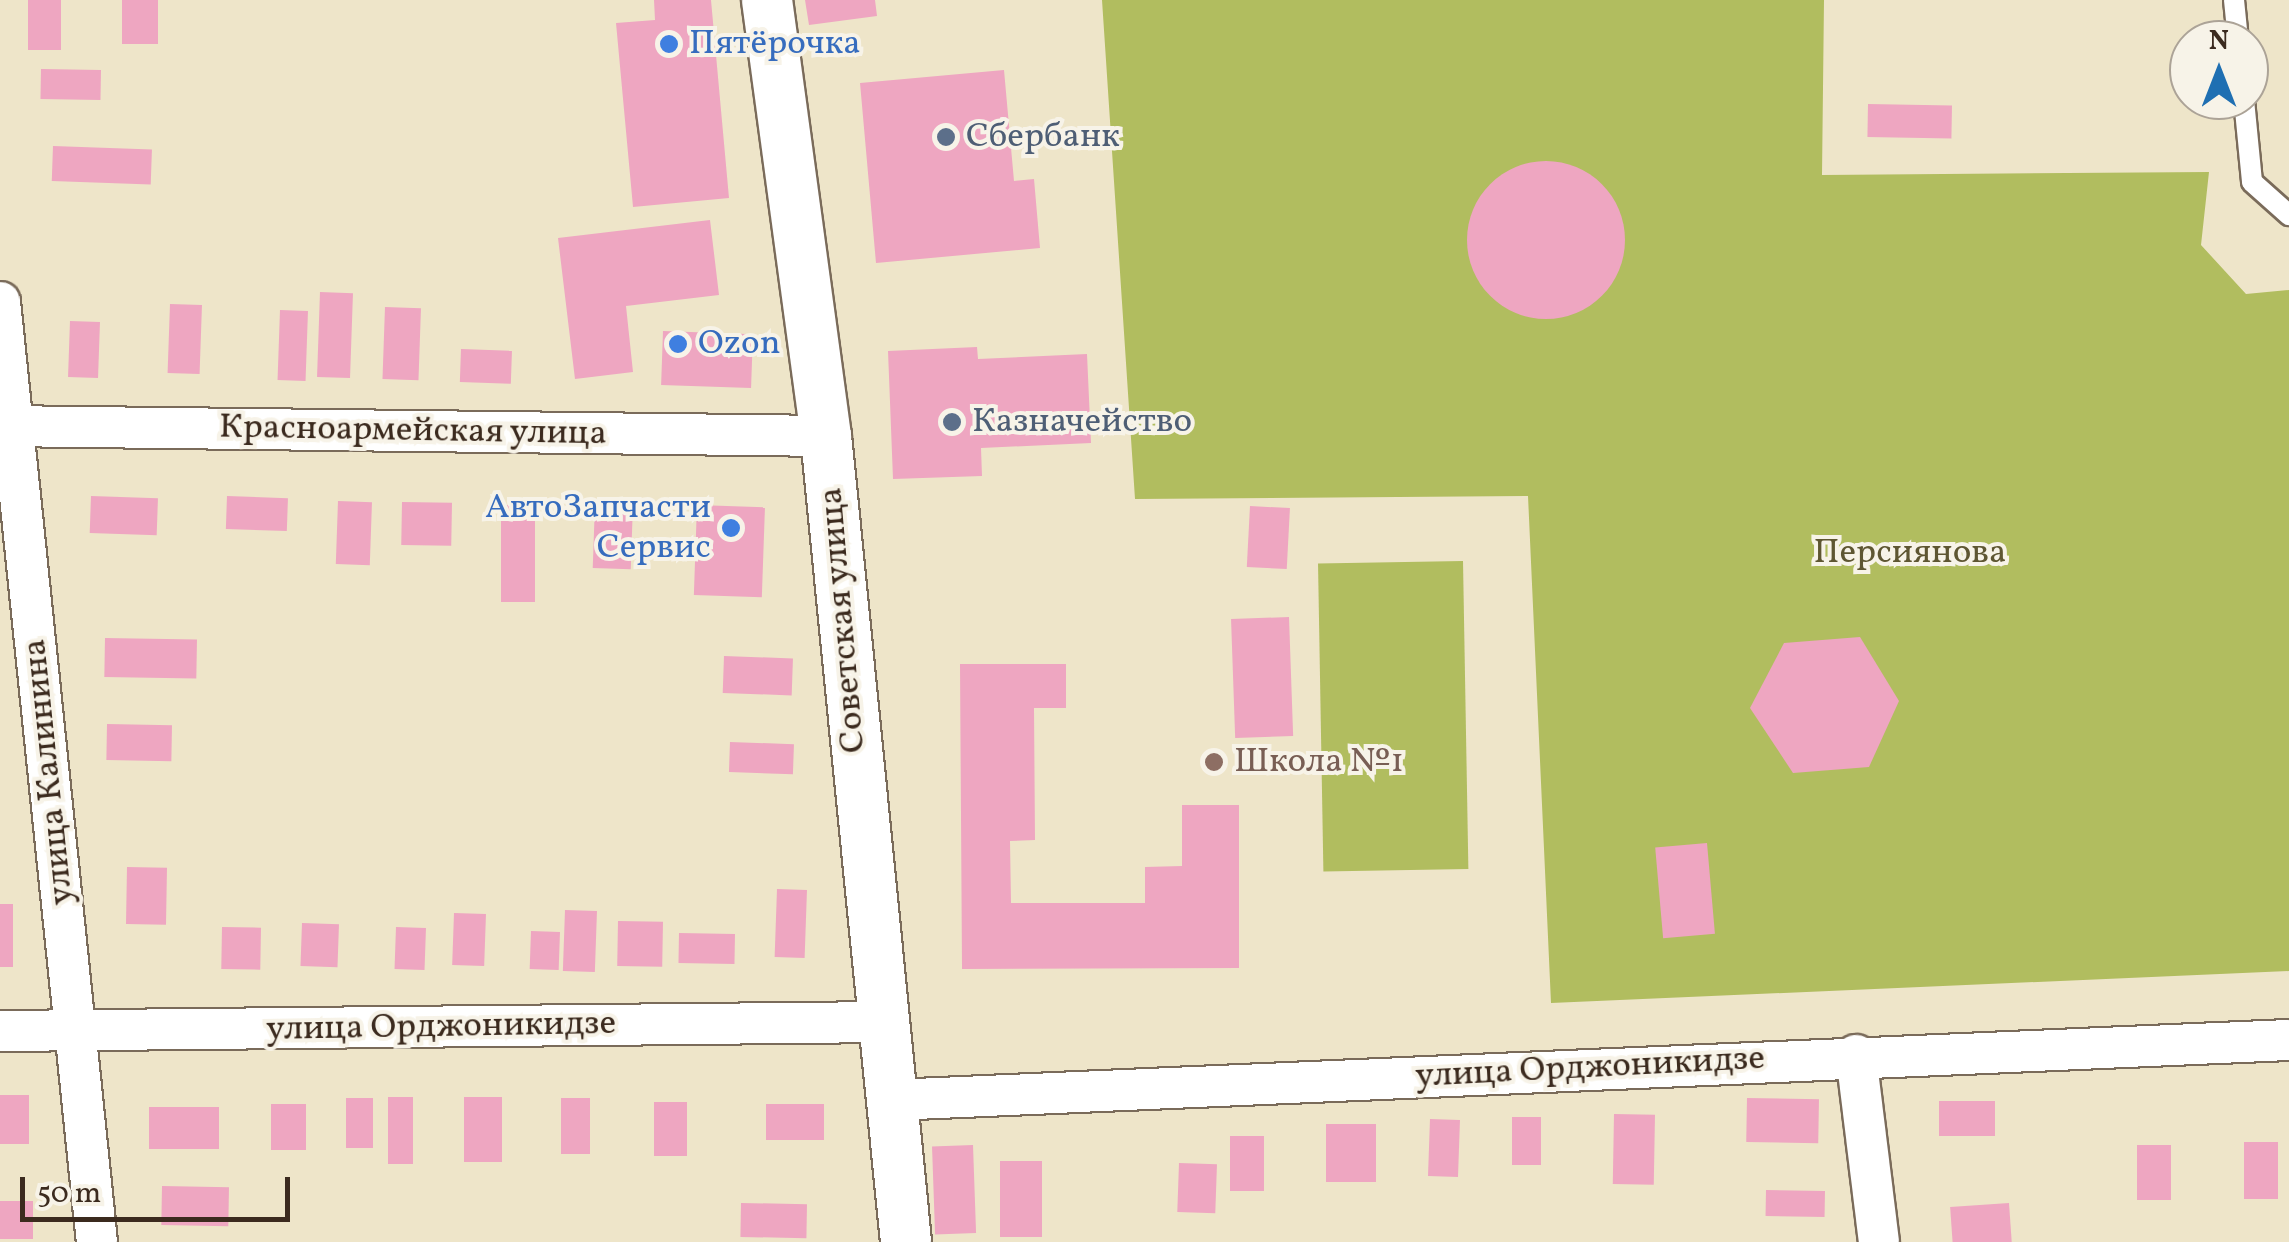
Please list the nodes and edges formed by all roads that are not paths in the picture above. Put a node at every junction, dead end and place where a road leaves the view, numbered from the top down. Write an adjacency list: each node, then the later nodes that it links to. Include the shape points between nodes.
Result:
1 (766, 0): 6 (street, Советская улица)
2 (2246, 120): 3 (lane, via 2252,182)
3 (2289, 215)
4 (0, 302): 5 (street, улица Калинина)
5 (7, 426): 6 (street, Красноармейская улица); 9 (street, улица Калинина)
6 (826, 436): 7 (street, Советская улица)
7 (882, 1022): 9 (street, улица Орджоникидзе); 12 (street, Советская улица)
8 (0, 1030): 9 (street, улица Орджоникидзе)
9 (74, 1032): 13 (street, улица Калинина)
10 (2289, 1040): 11 (street, улица Орджоникидзе)
11 (1856, 1055): 12 (street, улица Орджоникидзе); 15 (street)
12 (892, 1100): 14 (street, Советская улица)
13 (97, 1242)
14 (906, 1242)
15 (1879, 1242)

